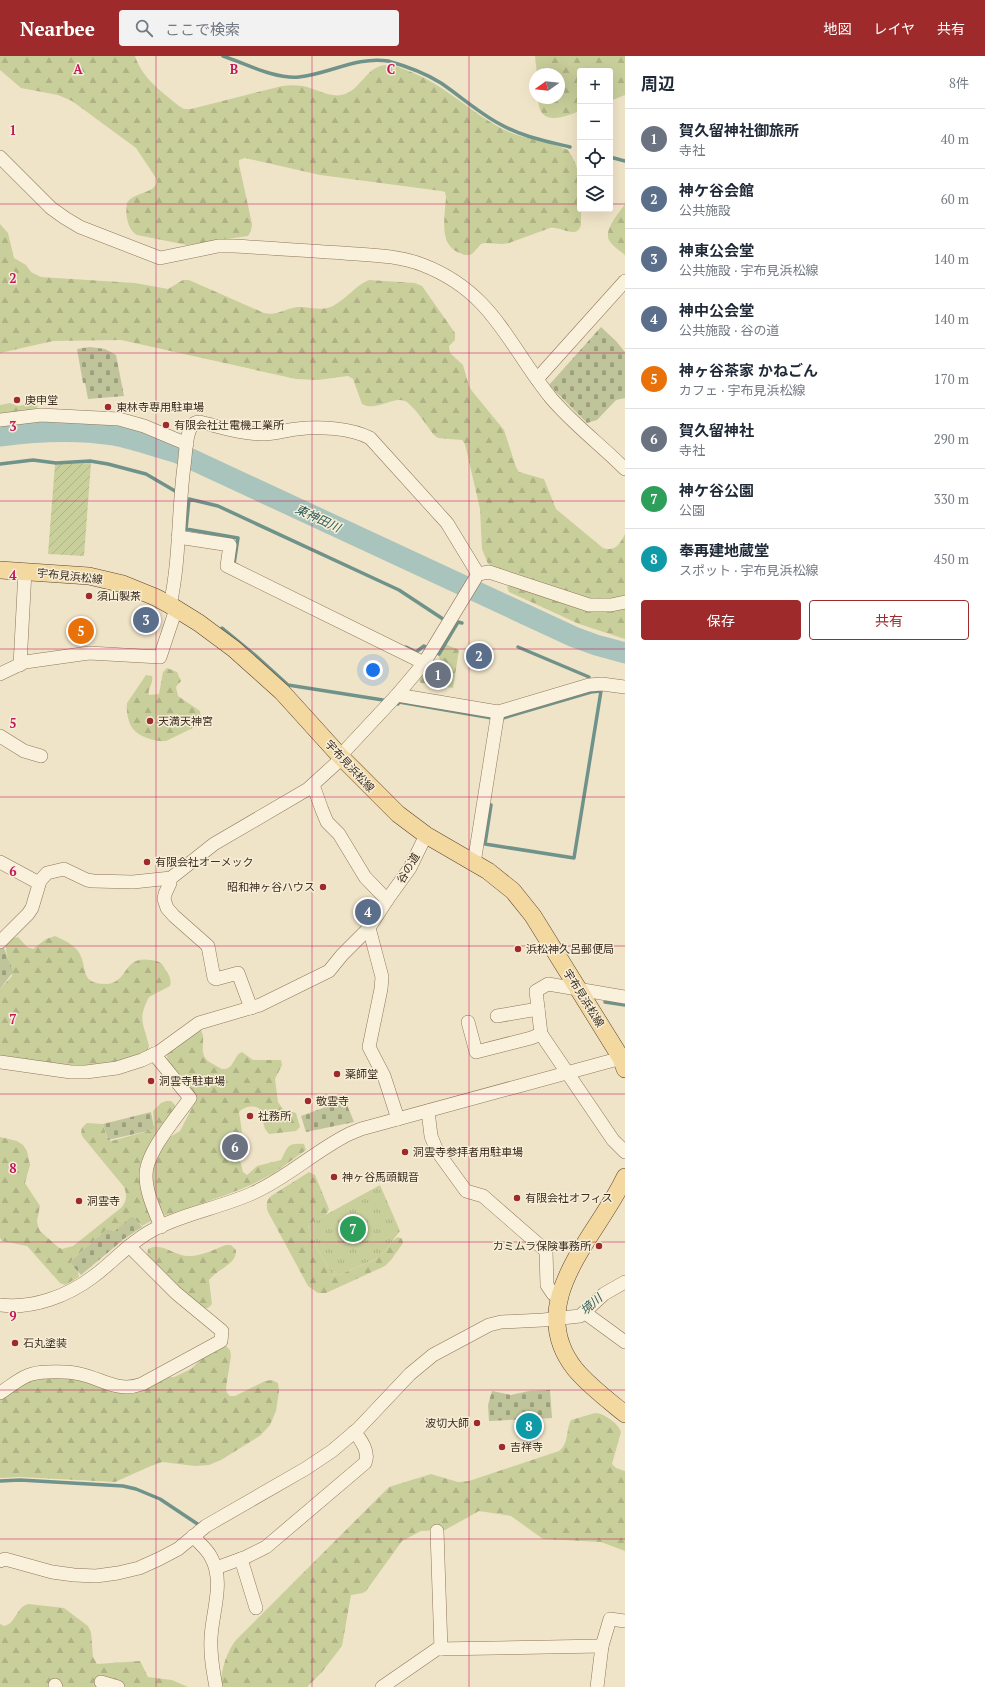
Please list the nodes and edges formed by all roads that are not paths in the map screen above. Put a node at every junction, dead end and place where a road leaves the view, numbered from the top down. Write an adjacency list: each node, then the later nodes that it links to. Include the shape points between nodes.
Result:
1 (0, 157): 3 (street, via 51,208 65,218 80,227 160,258 218,246 230,246 389,257 422,265 453,279 480,300)
2 (625, 281): 3 (street)
3 (537, 379): 6 (street, via 564,412)
4 (0, 420): 5 (street, via 41,415 119,419 144,426)
5 (187, 446): 7 (street); 10 (street, via 192,425 196,422 254,434 318,428 363,434 375,443 447,523)
6 (625, 469)
7 (178, 537): 12 (street); 13 (street, via 230,545 227,566)
8 (0, 570): 9 (main road, 宇布見浜松線)
9 (25, 571): 12 (main road, 宇布見浜松線, via 106,579 139,590); 14 (street)
10 (477, 576): 11 (street, via 489,572 589,605); 13 (street)
11 (625, 602)
12 (173, 607): 14 (street, via 160,657 89,654 25,662); 21 (main road, 宇布見浜松線, via 216,636 256,668)
13 (424, 663): 17 (street)
14 (20, 665): 15 (street)
15 (0, 674)
16 (625, 687): 18 (street, via 589,685)
17 (397, 695): 18 (street); 21 (street)
18 (498, 712): 25 (street)
19 (0, 736): 20 (street, via 24,751)
20 (41, 756)
21 (341, 757): 22 (street); 23 (main road, 宇布見浜松線, via 398,814)
22 (313, 785): 26 (street, via 214,844); 28 (street, via 328,822 339,834 365,877)
23 (426, 835): 25 (main road, 宇布見浜松線); 28 (street, 谷の道, via 410,868)
24 (0, 862): 27 (street)
25 (474, 863): 31 (main road, 宇布見浜松線, via 501,880 524,903)
26 (169, 879): 27 (street, via 133,882 93,881 64,869 48,873); 33 (street, via 164,899 167,908 208,946 214,978 238,973)
27 (39, 883): 30 (street, via 28,914)
28 (387, 900): 29 (street, 谷の道)
29 (369, 928): 33 (street, 谷の道, via 329,971); 43 (street, via 382,977 369,1048 384,1076)
30 (0, 942)
31 (578, 989): 32 (street); 34 (street, via 548,984 536,991); 39 (main road, 宇布見浜松線)
32 (625, 997)
33 (251, 1008): 38 (street, 谷の道, via 199,1023)
34 (538, 1008): 35 (street); 37 (street)
35 (497, 1016)
36 (468, 1022): 37 (street, via 476,1052)
37 (541, 1034): 41 (street)
38 (154, 1054): 40 (street, 谷の道, via 117,1068 86,1072 56,1071); 46 (street, via 190,1098 146,1166 146,1184)
39 (624, 1061): 41 (street)
40 (0, 1062)
41 (566, 1073): 42 (street); 44 (street, via 612,1140)
42 (428, 1111): 43 (street); 49 (street, via 432,1136 442,1158 466,1191 483,1196 546,1251 547,1285 553,1294)
43 (398, 1119): 46 (street, via 361,1129 340,1139 254,1192)
44 (625, 1152)
45 (625, 1177): 49 (main road, via 566,1276)
46 (161, 1227): 47 (street)
47 (129, 1246): 50 (street, via 94,1276 70,1291 31,1304); 54 (street, via 176,1293 222,1331 221,1341 133,1387 115,1386 79,1373 39,1372 23,1377)
48 (625, 1282): 51 (street, via 600,1297)
49 (559, 1295): 52 (main road)
50 (0, 1305)
51 (590, 1315): 52 (street, via 573,1317); 53 (street)
52 (558, 1324): 55 (main road, via 564,1349 574,1368); 56 (street, via 543,1320 489,1325 433,1355)
53 (625, 1342)
54 (0, 1392)
55 (625, 1414)
56 (354, 1432): 57 (street, via 319,1461); 59 (street, via 361,1439 366,1455 365,1463 266,1547)
57 (200, 1531): 60 (street, via 178,1549 159,1559 139,1568 118,1573 74,1575); 61 (street)
58 (437, 1532): 65 (street)
59 (241, 1559): 61 (street); 62 (street)
60 (0, 1560)
61 (216, 1568): 69 (street, via 217,1593 211,1653)
62 (256, 1608)
63 (625, 1621): 64 (street, via 610,1619)
64 (602, 1646): 65 (street); 70 (street)
65 (441, 1649): 67 (street, via 437,1649)
66 (101, 1682): 68 (street)
67 (385, 1686)
68 (118, 1687)
69 (216, 1687)
70 (596, 1687)

